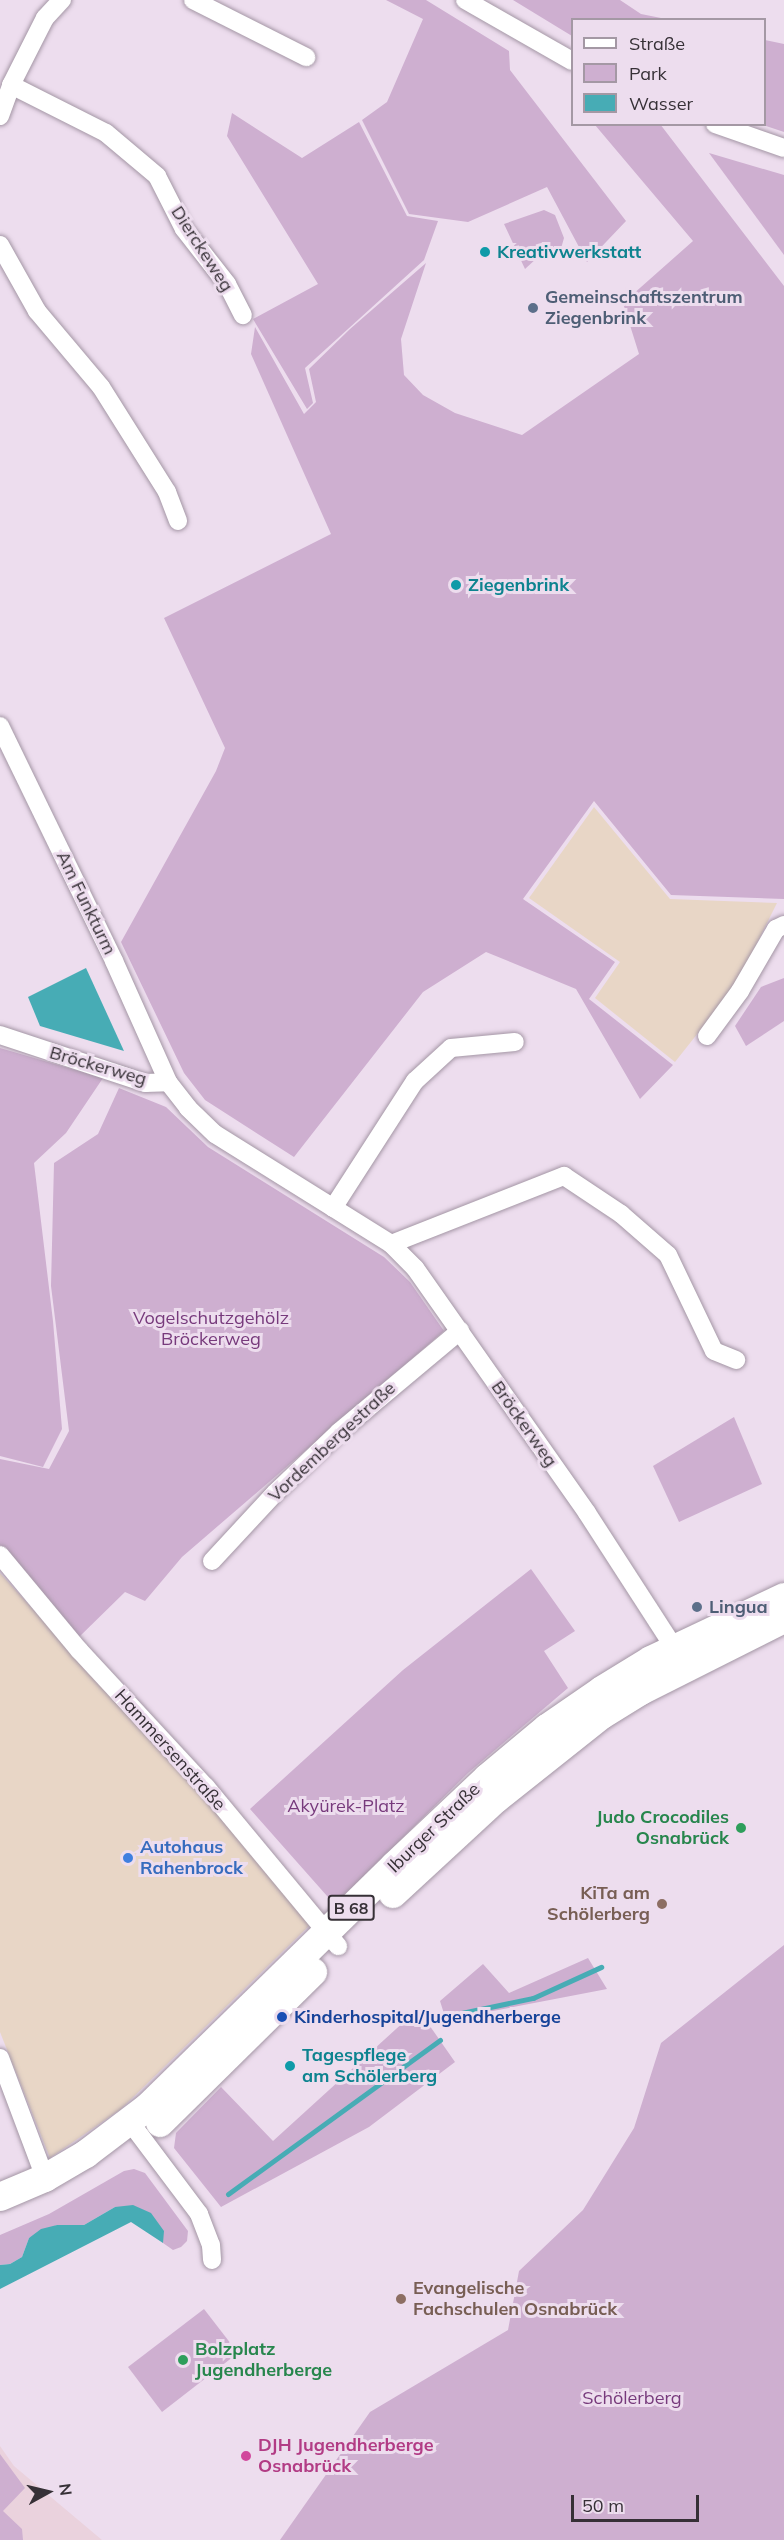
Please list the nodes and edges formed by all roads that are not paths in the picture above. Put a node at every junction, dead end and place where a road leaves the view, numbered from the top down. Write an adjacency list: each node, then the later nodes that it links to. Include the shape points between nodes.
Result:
1 (62, 0): 6 (street, via 45,18)
2 (194, 0): 4 (street)
3 (465, 0): 5 (street)
4 (306, 57)
5 (571, 60)
6 (11, 85): 7 (street); 11 (street, Dierckeweg, via 106,133 158,176 184,229 227,284)
7 (0, 117)
8 (721, 126): 9 (street)
9 (784, 148)
10 (0, 245): 12 (street, via 37,311 101,387 167,492)
11 (243, 315)
12 (178, 520)
13 (0, 726): 18 (street, Am Funkturm)
14 (784, 925): 16 (street, via 777,928 740,991)
15 (0, 1035): 18 (street, Bröckerweg, via 145,1083)
16 (707, 1036)
17 (515, 1042): 19 (street, via 451,1048 416,1081)
18 (168, 1082): 19 (street, Bröckerweg, via 215,1134)
19 (333, 1208): 20 (street, Bröckerweg)
20 (391, 1244): 21 (street, Bröckerweg, via 415,1268); 22 (street, via 564,1176 621,1214 668,1254 714,1351)
21 (460, 1331): 24 (street, Vordembergestraße, via 339,1432 275,1493); 27 (street, Bröckerweg)
22 (736, 1360)
23 (0, 1555): 28 (street, Hammersenstraße, via 79,1650 206,1787)
24 (212, 1562)
25 (784, 1597): 27 (main road, Iburger Straße / B 68)
26 (784, 1619): 27 (main road, Iburger Straße / B 68)
27 (680, 1657): 28 (main road, Iburger Straße / B 68, via 602,1690 547,1728 487,1778)
28 (333, 1939): 30 (main road, Iburger Straße / B 68)
29 (0, 2058): 31 (street)
30 (136, 2130): 31 (main road, Iburger Straße / B 68); 33 (main road, Iburger Straße / B 68, via 86,2177); 34 (street, via 199,2214 211,2245)
31 (45, 2178): 32 (main road, Iburger Straße / B 68)
32 (0, 2197)
33 (0, 2217)
34 (212, 2260)

